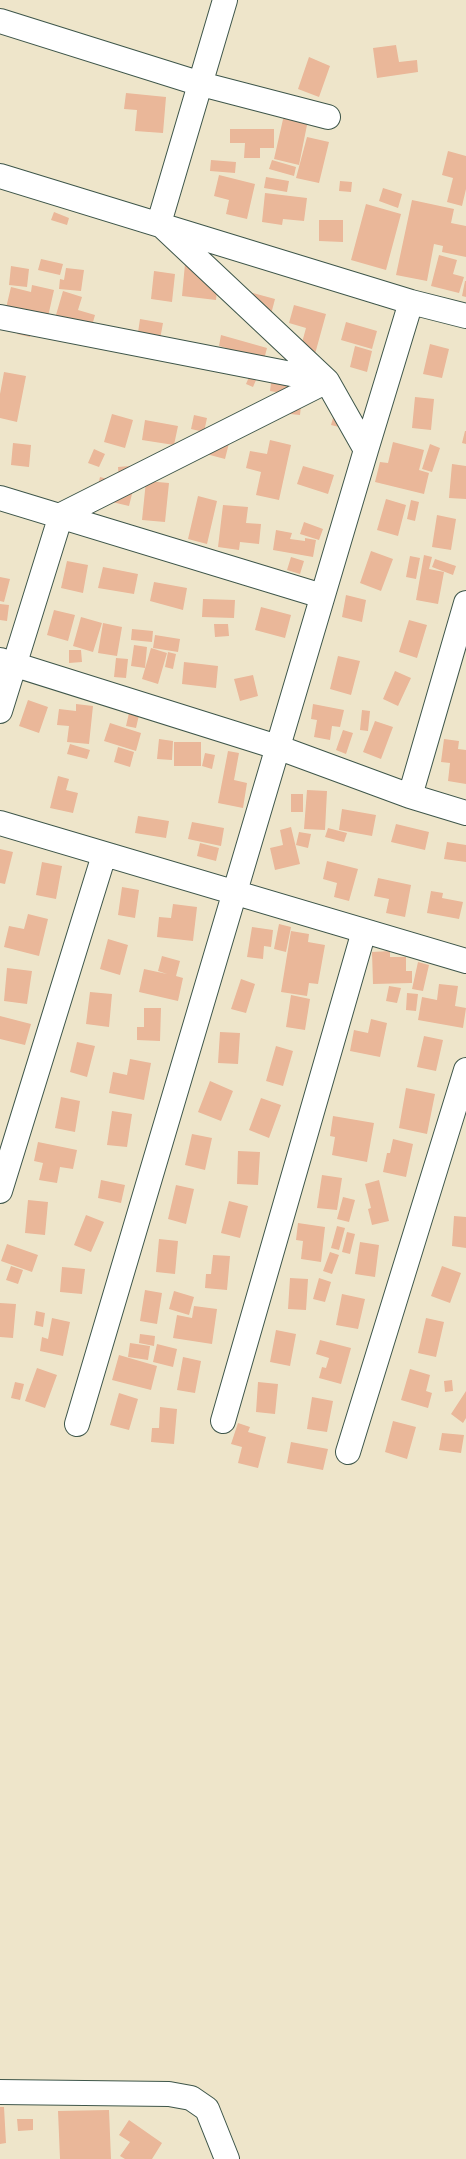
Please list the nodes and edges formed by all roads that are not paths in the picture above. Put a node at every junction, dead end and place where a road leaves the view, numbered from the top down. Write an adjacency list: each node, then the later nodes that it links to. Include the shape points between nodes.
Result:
1 (225, 0): 3 (street)
2 (0, 21): 3 (street)
3 (201, 84): 4 (street); 6 (street)
4 (328, 117)
5 (0, 176): 6 (street)
6 (159, 223): 7 (street); 10 (street)
7 (411, 302): 8 (street); 11 (street)
8 (466, 316)
9 (0, 317): 10 (street)
10 (327, 382): 11 (street); 13 (street)
11 (366, 450): 14 (street)
12 (0, 498): 13 (street)
13 (60, 515): 14 (street); 16 (street)
14 (322, 596): 18 (street)
15 (466, 603): 19 (street)
16 (7, 662): 17 (street); 18 (street)
17 (0, 712)
18 (276, 747): 19 (street); 23 (street)
19 (410, 796): 20 (street)
20 (466, 813)
21 (0, 823): 22 (street)
22 (104, 854): 23 (street); 27 (street)
23 (234, 892): 24 (street); 29 (street)
24 (364, 931): 25 (street); 28 (street)
25 (466, 961)
26 (466, 1070): 30 (street)
27 (0, 1191)
28 (223, 1420)
29 (77, 1424)
30 (348, 1452)
31 (0, 2092): 32 (street, via 169,2094 191,2098 208,2109)
32 (227, 2159)

